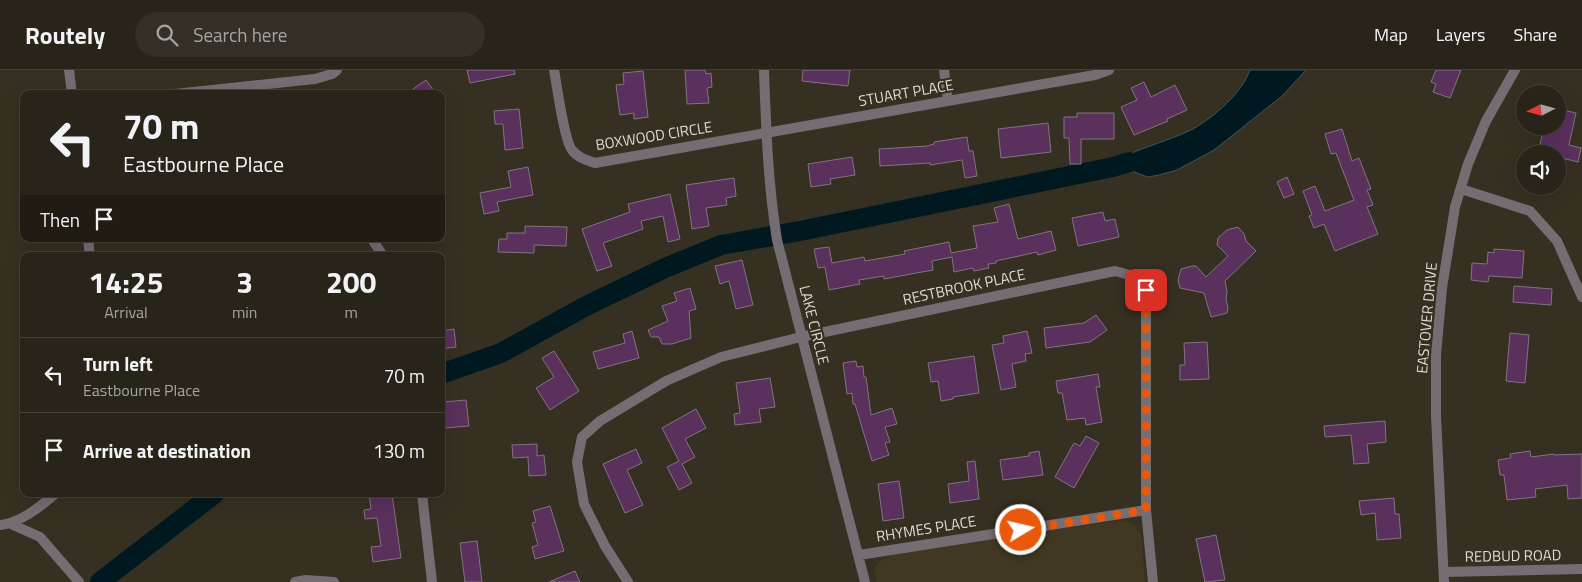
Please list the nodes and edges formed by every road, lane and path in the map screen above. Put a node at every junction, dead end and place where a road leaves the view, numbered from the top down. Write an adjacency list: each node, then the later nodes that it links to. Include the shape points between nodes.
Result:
1 (69, 70): 9 (street)
2 (337, 70): 8 (street, via 315,80)
3 (554, 70): 12 (street, BOXWOOD CIRCLE, via 571,149 580,158 595,163)
4 (764, 70): 12 (street, LAKE CIRCLE)
5 (944, 70): 11 (street)
6 (1109, 70): 11 (street, STUART PLACE)
7 (1515, 70): 13 (street, EASTOVER DRIVE, via 1486,121)
8 (277, 88): 10 (street)
9 (72, 90)
10 (243, 90)
11 (948, 101): 12 (street, STUART PLACE)
12 (766, 132): 15 (street, LAKE CIRCLE, via 777,240)
13 (1461, 188): 14 (street, via 1530,211 1558,240); 22 (street, EASTOVER DRIVE, via 1442,288 1436,355)
14 (1582, 298)
15 (801, 337): 18 (street, RESTBROOK PLACE, via 1116,271 1133,276 1146,290); 20 (street, LAKE CIRCLE); 27 (street, RESTBROOK PLACE, via 721,357 666,380 600,421 582,437 577,462 584,504)
16 (51, 497): 19 (street)
17 (422, 497): 26 (street)
18 (1146, 510): 20 (street, RHYMES PLACE); 29 (street)
19 (5, 524): 23 (street, via 40,537)
20 (858, 555): 28 (street, LAKE CIRCLE)
21 (1582, 569): 22 (street, REDBUD ROAD)
22 (1444, 577)
23 (79, 582)
24 (295, 582): 25 (street)
25 (334, 582)
26 (432, 582)
27 (628, 582)
28 (865, 582)
29 (1153, 582)

